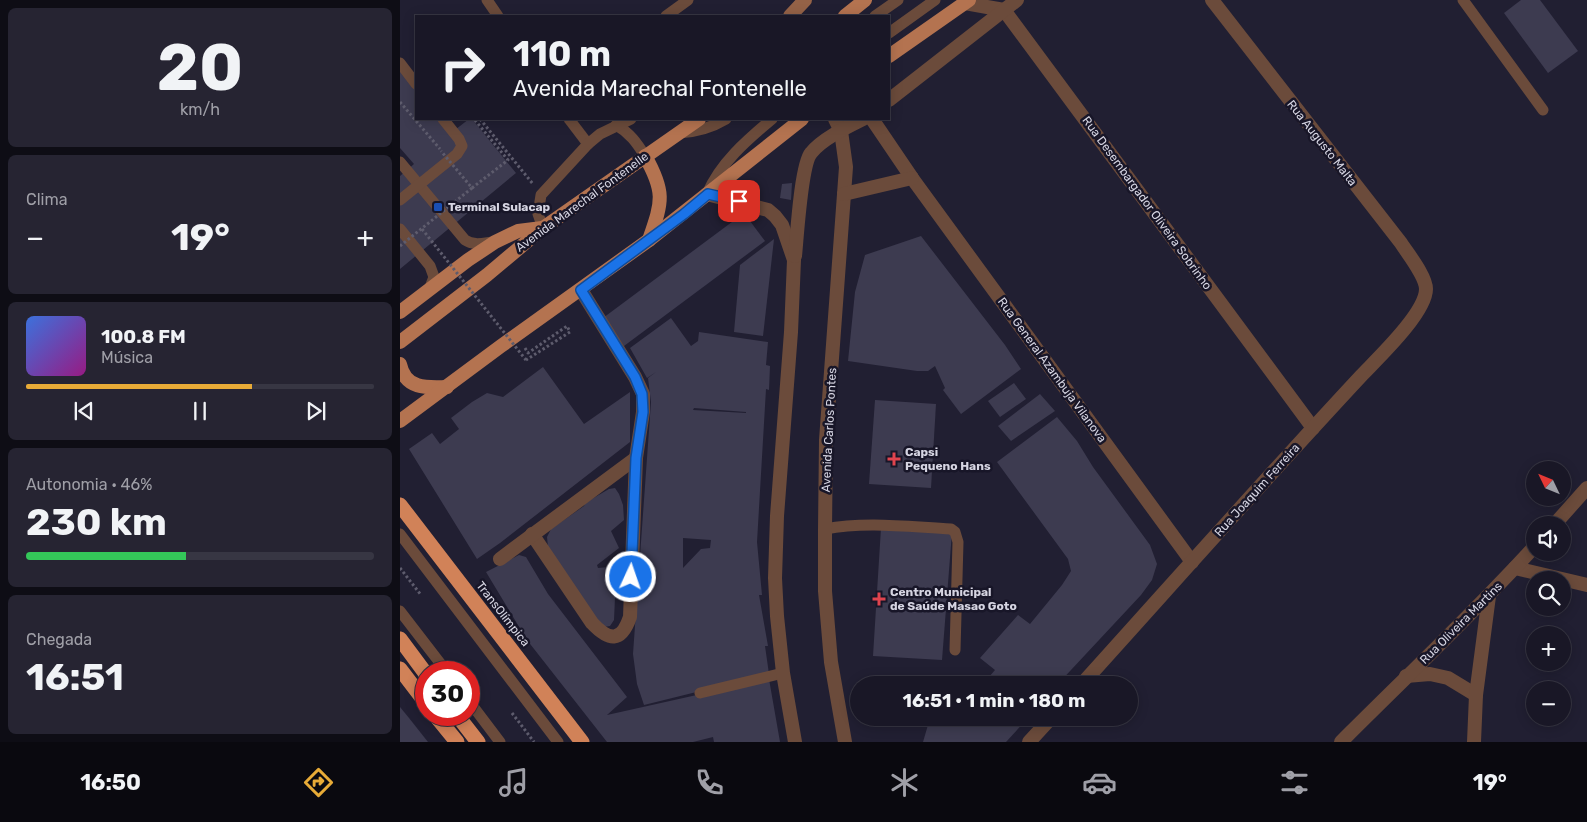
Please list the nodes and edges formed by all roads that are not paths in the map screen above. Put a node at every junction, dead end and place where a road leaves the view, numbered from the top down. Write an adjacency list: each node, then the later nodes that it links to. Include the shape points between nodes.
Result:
1 (487, 0): 12 (lane)
2 (688, 0): 13 (lane)
3 (805, 0): 14 (main road)
4 (865, 0): 15 (main road)
5 (898, 0): 16 (lane)
6 (936, 0): 17 (lane)
7 (1017, 0): 11 (street)
8 (1212, 0): 51 (street, Rua Augusto Malta, via 1400,243 1422,276)
9 (1463, 0): 22 (lane)
10 (967, 2): 11 (street); 18 (main road)
11 (1004, 10): 21 (street); 58 (street, Rua Desembargador Oliveira Sobrinho)
12 (497, 15)
13 (667, 15)
14 (791, 15)
15 (846, 15)
16 (876, 15)
17 (890, 32)
18 (890, 55)
19 (400, 63): 20 (lane)
20 (415, 83)
21 (890, 99)
22 (1543, 110)
23 (444, 120): 40 (lane, via 462,146 458,154)
24 (570, 120): 36 (lane)
25 (629, 120): 33 (lane)
26 (692, 120): 35 (main road, Avenida Marechal Fontenelle)
27 (698, 120): 35 (main road)
28 (724, 120): 35 (lane, via 712,127)
29 (771, 120): 41 (lane, via 722,168)
30 (801, 120): 41 (main road)
31 (859, 120): 34 (street)
32 (873, 120): 39 (street, Rua General Azambuja Vilanova)
33 (616, 125): 36 (lane); 37 (lane, via 636,141)
34 (838, 125): 42 (street, Avenida Carlos Pontes, via 846,167); 48 (street, via 806,161)
35 (680, 133): 37 (main road, Avenida Marechal Fontenelle)
36 (588, 144): 44 (lane, via 541,195 538,214)
37 (645, 156): 44 (main road, Avenida Marechal Fontenelle); 46 (main road, via 654,173 660,201)
38 (400, 162): 40 (lane)
39 (912, 178): 42 (street); 68 (street, Rua General Azambuja Vilanova)
40 (418, 184): 43 (lane); 47 (lane, via 470,244)
41 (708, 194): 46 (main road); 48 (street, via 768,210 776,216)
42 (844, 194): 63 (street, Avenida Carlos Pontes, via 826,440)
43 (400, 200)
44 (543, 228): 47 (main road, via 518,231); 53 (main road, Avenida Marechal Fontenelle)
45 (400, 229): 49 (lane, via 430,266 434,277)
46 (649, 240): 50 (main road)
47 (495, 242): 49 (main road)
48 (794, 260): 78 (street, via 777,516 777,616)
49 (429, 290): 52 (main road)
50 (581, 290): 56 (main road); 59 (street, via 640,386 643,412)
51 (1426, 290): 58 (street, Rua Joaquim Ferreira, via 1420,306 1404,329)
52 (400, 312)
53 (404, 339): 54 (main road)
54 (400, 360)
55 (400, 364): 56 (main road, via 409,381 418,386)
56 (447, 387): 57 (main road)
57 (400, 421)
58 (1313, 428): 68 (street, Rua Joaquim Ferreira)
59 (636, 458): 65 (street); 65 (street, via 630,617 619,636 611,638 602,634 592,623)
60 (1587, 488): 62 (street)
61 (400, 505): 92 (highway, TransOlímpica)
62 (1562, 516)
63 (825, 529): 74 (lane, via 877,525 951,529 955,532 958,542); 94 (street, Avenida Carlos Pontes, via 825,591 831,662)
64 (400, 534): 91 (lane)
65 (532, 534): 67 (street)
66 (1526, 556): 69 (street, Rua Oliveira Martins)
67 (500, 559)
68 (1192, 562): 79 (street, Rua Joaquim Ferreira)
69 (1515, 568): 70 (street); 71 (street, Rua Oliveira Martins)
70 (1587, 585)
71 (1489, 596): 80 (street, Rua Oliveira Martins); 83 (street)
72 (400, 612): 76 (lane)
73 (400, 639): 75 (highway)
74 (955, 650)
75 (416, 661)
76 (438, 661)
77 (400, 669): 81 (highway)
78 (783, 674): 82 (lane); 93 (street)
79 (1089, 676)
80 (1406, 676): 83 (street, Rua Oliveira Martins, via 1430,674 1448,678); 96 (street, Rua Oliveira Martins)
81 (415, 689)
82 (700, 693)
83 (1476, 695): 97 (street)
84 (480, 716): 90 (lane)
85 (444, 726): 88 (highway)
86 (466, 726): 89 (highway)
87 (1044, 726): 95 (street)
88 (457, 742)
89 (478, 742)
90 (500, 742)
91 (558, 742)
92 (582, 742)
93 (795, 742)
94 (845, 742)
95 (1029, 742)
96 (1342, 742)
97 (1474, 742)

